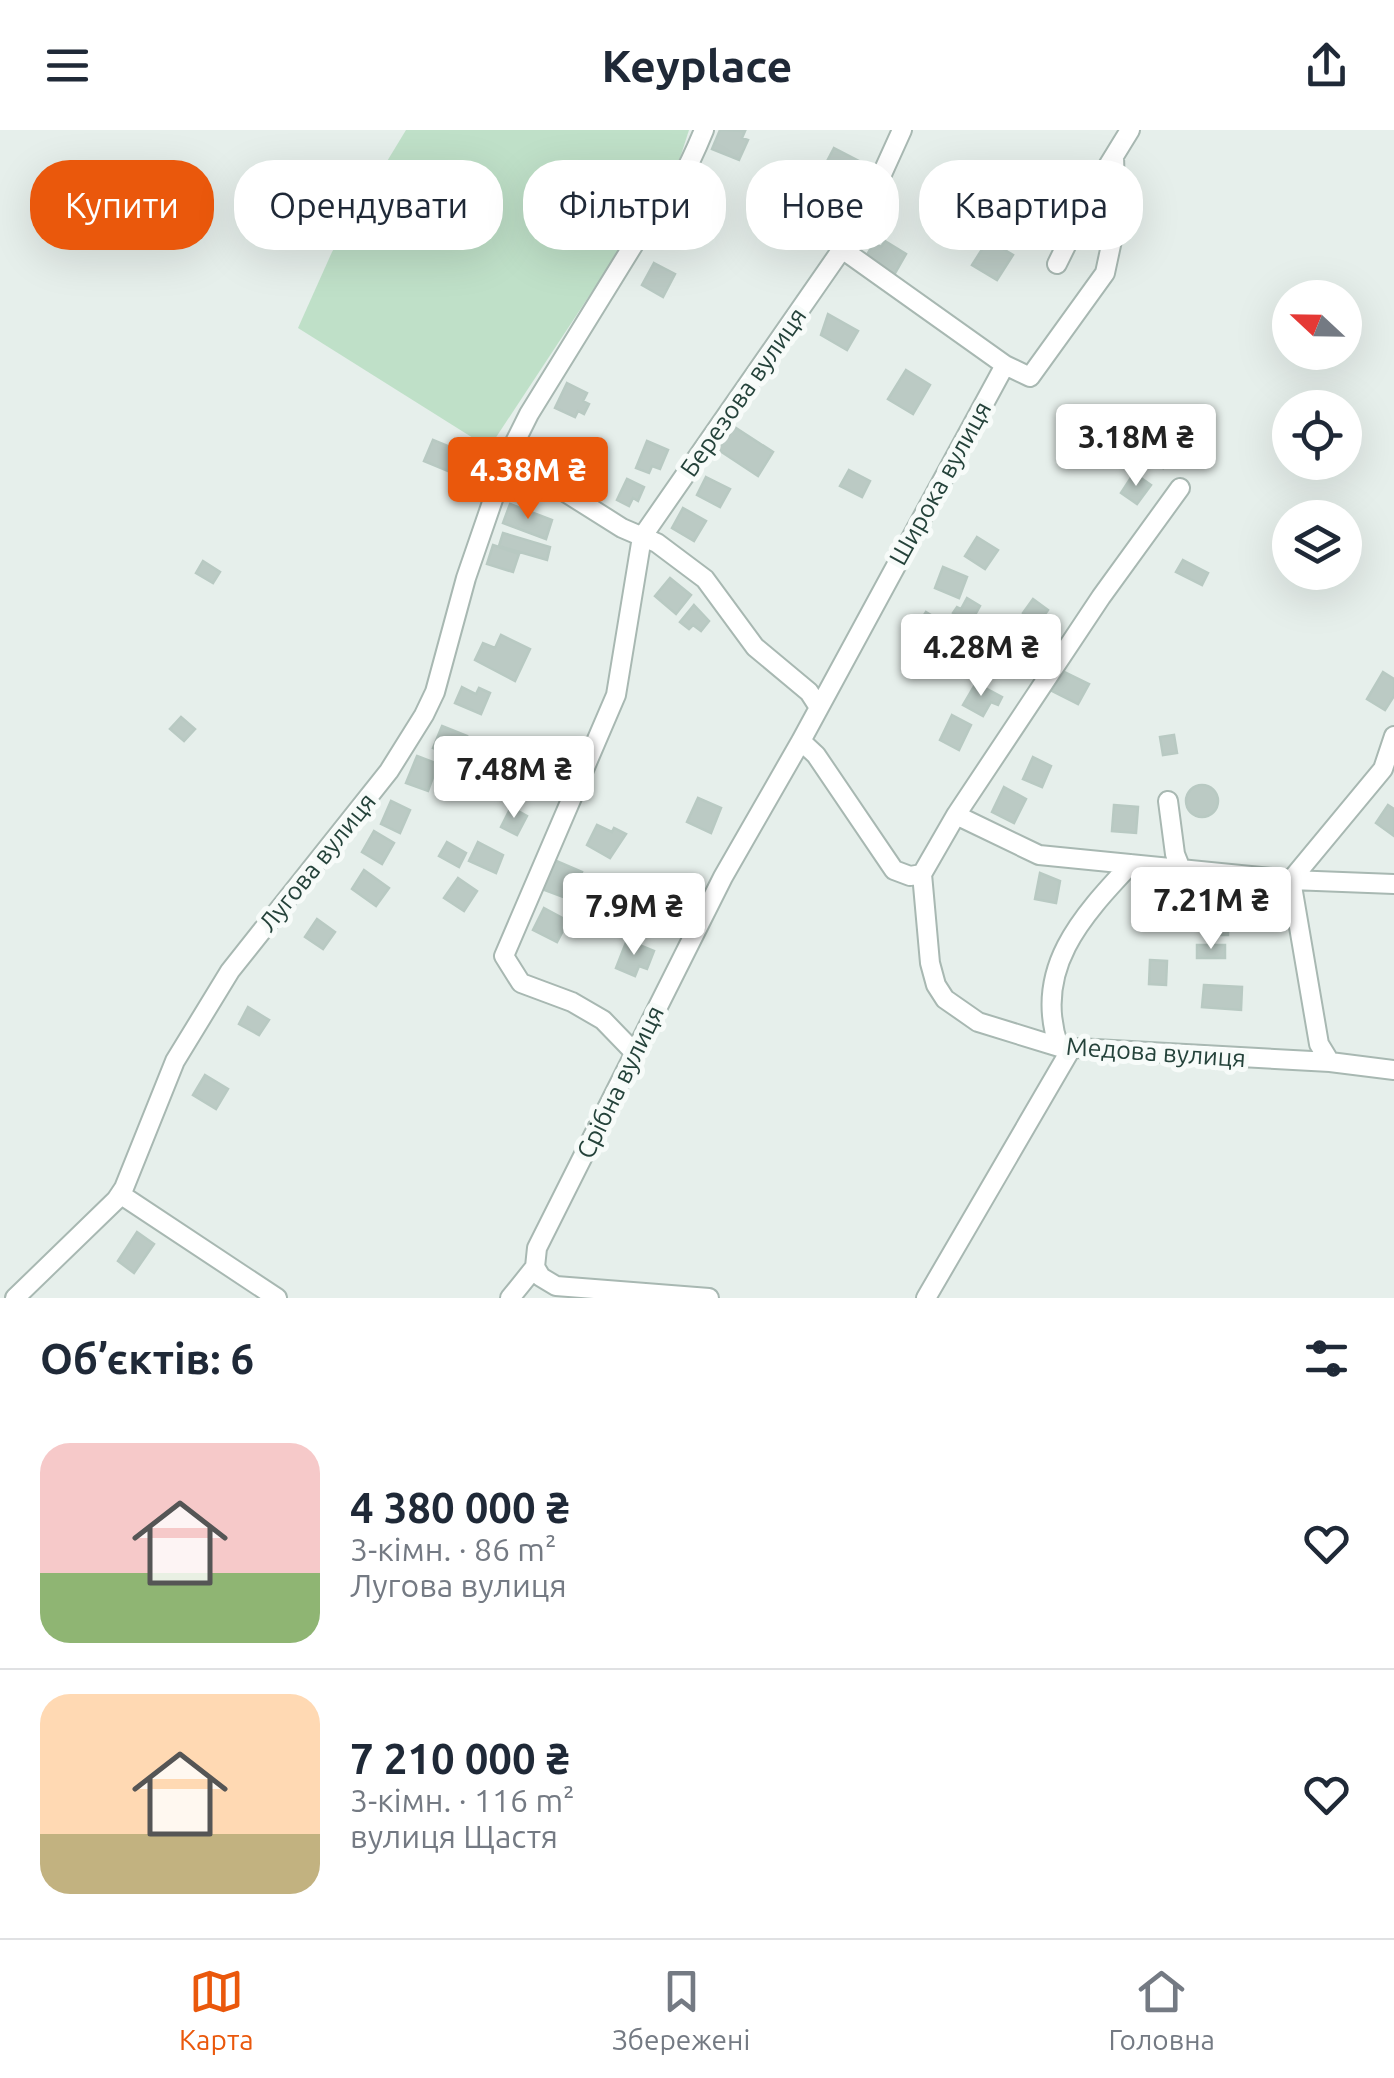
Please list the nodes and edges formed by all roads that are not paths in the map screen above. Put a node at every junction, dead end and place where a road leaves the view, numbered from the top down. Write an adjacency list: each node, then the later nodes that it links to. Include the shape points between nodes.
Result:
1 (704, 130): 10 (street, Лугова вулиця, via 684,178 642,231)
2 (902, 130): 5 (street, Березова вулиця)
3 (1130, 130): 4 (street)
4 (1114, 156): 8 (street); 9 (street, via 1116,222 1105,274 1030,378)
5 (888, 160)
6 (841, 250): 12 (street, Березова вулиця)
7 (843, 250): 9 (street)
8 (1057, 264)
9 (1004, 365): 13 (street, Широка вулиця)
10 (508, 456): 12 (street); 27 (street, Лугова вулиця, via 424,716 389,772 230,971 175,1062)
11 (1180, 488): 17 (street)
12 (642, 537): 13 (street, via 705,579 754,647); 24 (street, Березова вулиця, via 616,695 504,956 521,983 603,1020)
13 (818, 706): 15 (street, Срібна вулиця)
14 (1394, 736): 21 (street, via 1384,769)
15 (801, 741): 20 (street, via 894,870); 24 (street, Срібна вулиця)
16 (1168, 801): 19 (street)
17 (956, 814): 18 (street, via 1038,854); 20 (street)
18 (1131, 864): 19 (street); 23 (street, via 1060,955 1052,1005)
19 (1182, 869): 21 (street)
20 (922, 874): 23 (street, Медова вулиця, via 930,964 945,999 978,1022)
21 (1291, 880): 22 (street); 25 (street, via 1319,1044)
22 (1394, 884)
23 (1065, 1048): 25 (street, Медова вулиця); 34 (street)
24 (634, 1051): 28 (street, Срібна вулиця, via 537,1248)
25 (1330, 1062): 26 (street, Медова вулиця)
26 (1394, 1070)
27 (120, 1194): 30 (street, Лугова вулиця); 31 (street)
28 (535, 1267): 29 (street, via 556,1286); 32 (street, Срібна вулиця)
29 (687, 1297): 33 (street)
30 (15, 1298)
31 (277, 1298)
32 (510, 1298)
33 (709, 1298)
34 (926, 1298)

